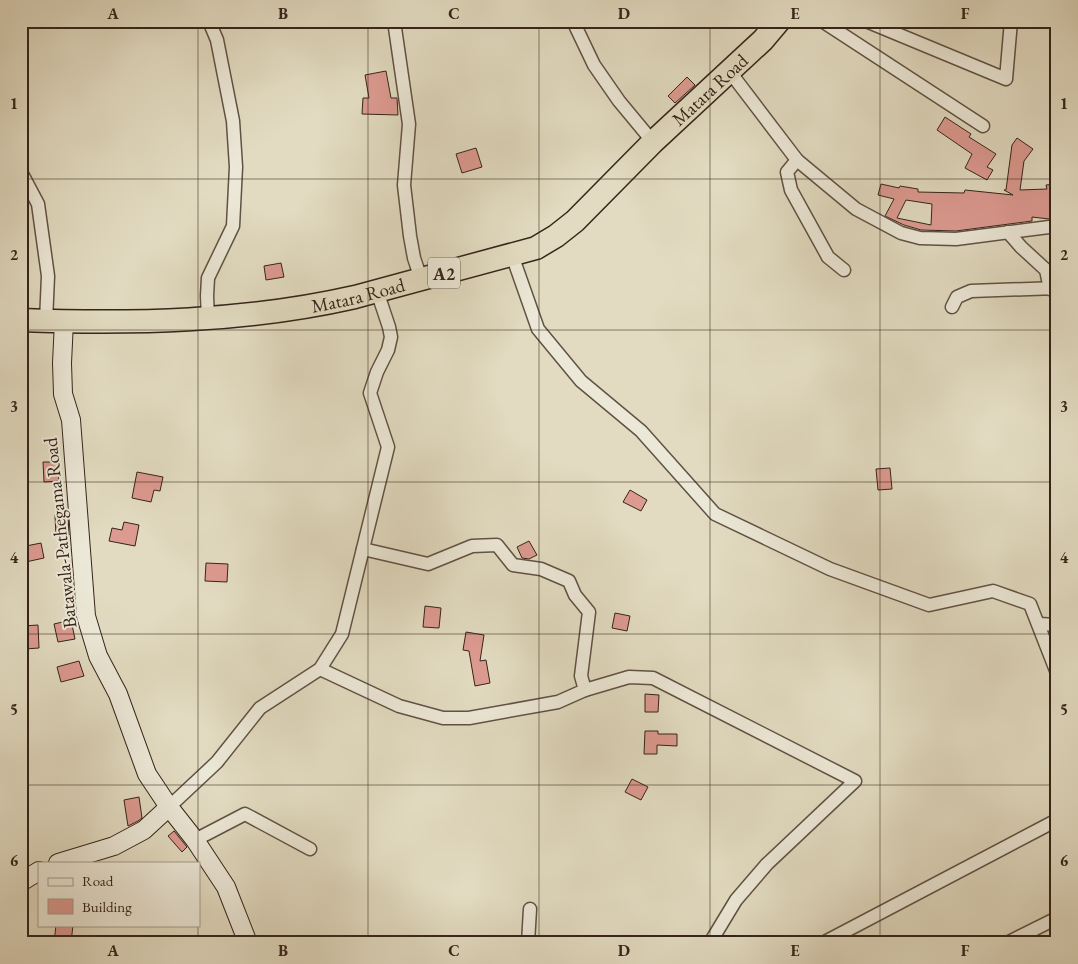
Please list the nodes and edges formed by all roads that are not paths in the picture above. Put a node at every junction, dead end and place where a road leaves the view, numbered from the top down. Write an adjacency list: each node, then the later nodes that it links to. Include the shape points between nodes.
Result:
1 (209, 21): 21 (street, via 217,40 233,121 236,167 233,226 208,278)
2 (394, 21): 17 (street, via 409,124 404,185 410,236)
3 (573, 21): 10 (street, via 594,65)
4 (779, 21): 8 (highway, Matara Road / A2)
5 (822, 21): 9 (street)
6 (866, 21): 7 (street, via 1006,79)
7 (1011, 21)
8 (730, 72): 10 (highway, Matara Road / A2); 11 (street)
9 (983, 126)
10 (653, 142): 15 (highway, Matara Road / A2, via 556,236 536,248)
11 (797, 160): 14 (street, via 856,209 901,233 920,238 956,239); 16 (street, via 787,172 791,190 828,257)
12 (21, 172): 23 (street, via 38,204)
13 (1057, 226): 14 (street)
14 (1008, 232): 18 (street, via 1046,270)
15 (512, 255): 17 (highway, Matara Road / A2); 25 (street, via 538,329 581,381 641,431 715,514 830,569 928,605 993,591 1030,604)
16 (844, 270)
17 (421, 279): 19 (highway, Matara Road / A2)
18 (1053, 288): 20 (street, via 971,291 958,297)
19 (377, 291): 21 (highway, Matara Road / A2, via 326,303); 24 (street, via 391,337 370,393 388,447)
20 (952, 307)
21 (208, 318): 23 (highway, Matara Road / A2)
22 (21, 320): 23 (highway, Matara Road / A2)
23 (55, 321): 30 (main road, Batawala-Pathegama Road, via 63,394 71,420 86,616 98,656 118,694 147,774)
24 (363, 549): 27 (street, via 342,634); 29 (street, via 428,564 472,546 497,545 513,565 541,569 569,581 575,595 589,612 581,676)
25 (1039, 624): 26 (street); 28 (street)
26 (1057, 624)
27 (320, 669): 29 (street, via 399,706 442,718 469,718 558,702); 30 (street, via 260,708 216,762)
28 (1057, 673)
29 (585, 690): 41 (street, via 629,677 653,678 854,782 767,864 736,900)
30 (169, 806): 32 (main road, Batawala-Pathegama Road); 34 (main road, via 144,830 114,846)
31 (1057, 820): 42 (street)
32 (195, 840): 33 (street, via 245,814); 39 (main road, Batawala-Pathegama Road, via 226,887)
33 (310, 849)
34 (61, 862)
35 (38, 872): 36 (main road)
36 (21, 882)
37 (530, 909): 40 (street)
38 (1057, 918): 43 (street)
39 (248, 943)
40 (528, 943)
41 (710, 943)
42 (823, 943)
43 (1007, 943)

